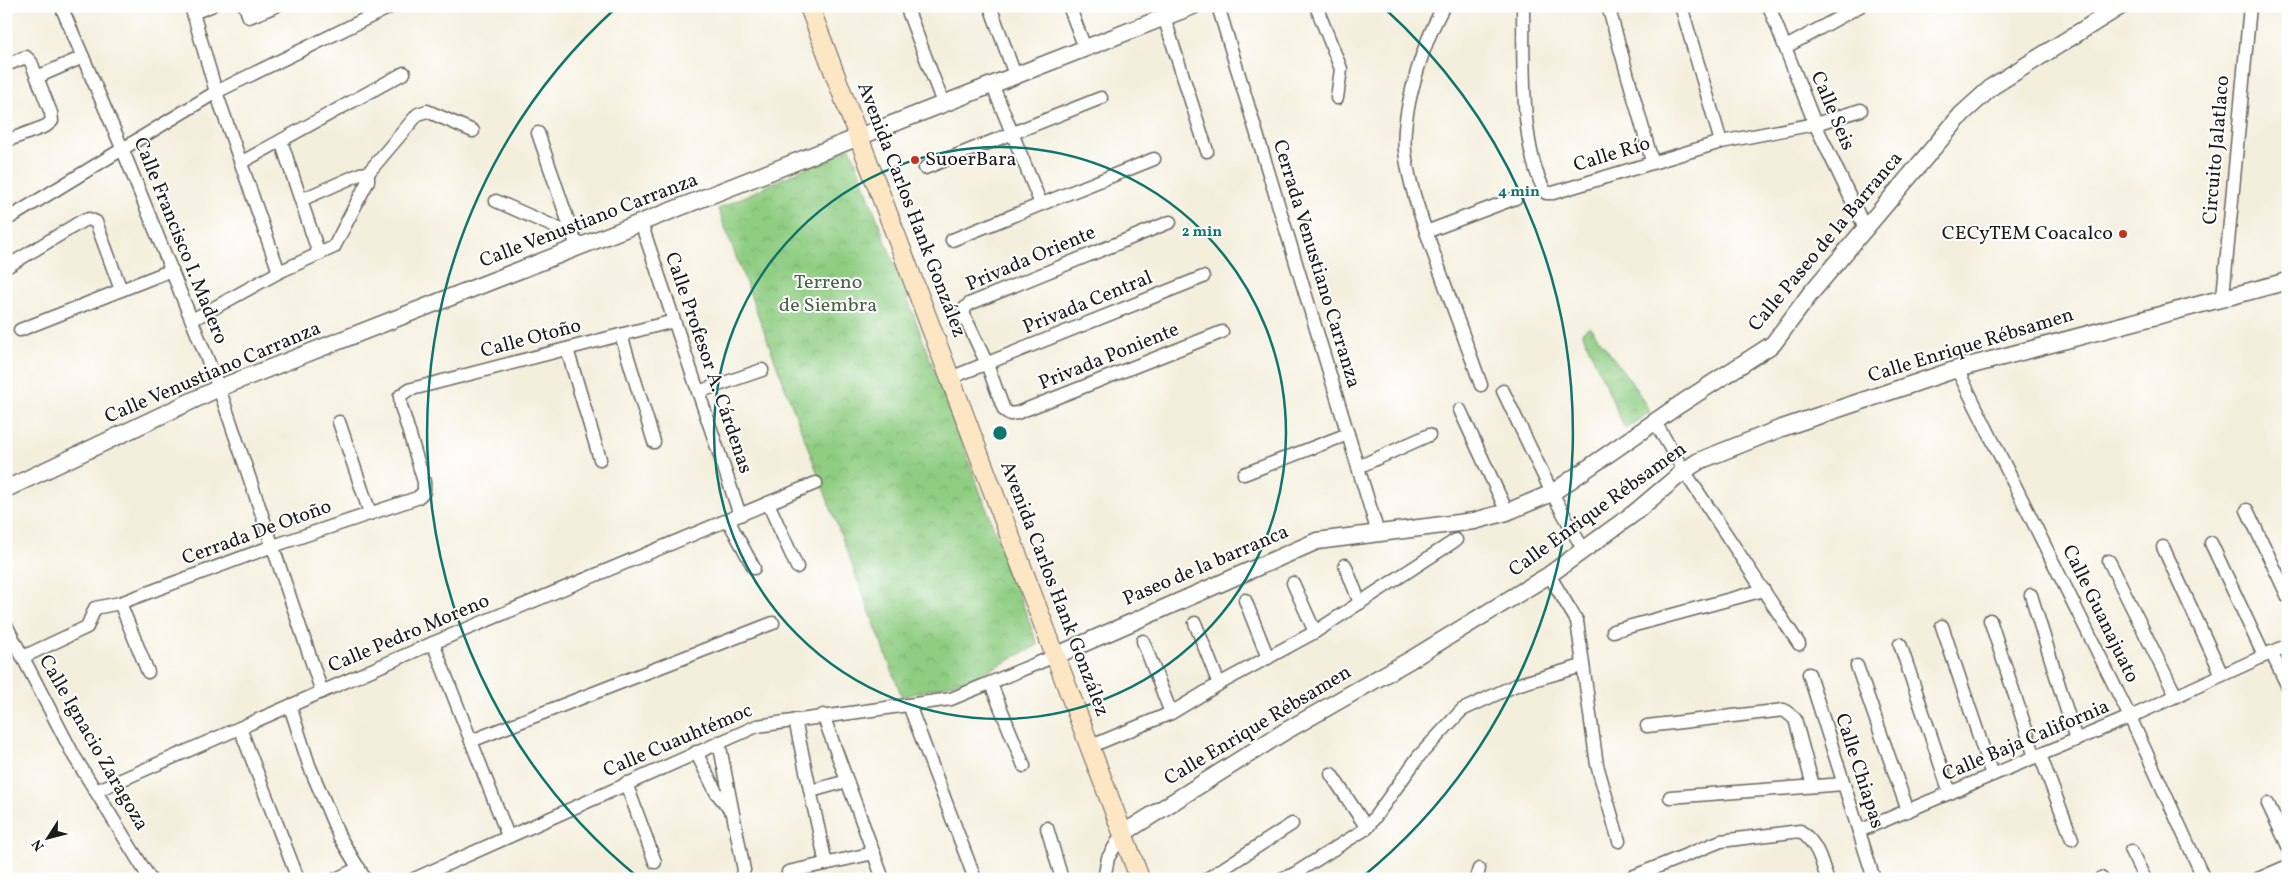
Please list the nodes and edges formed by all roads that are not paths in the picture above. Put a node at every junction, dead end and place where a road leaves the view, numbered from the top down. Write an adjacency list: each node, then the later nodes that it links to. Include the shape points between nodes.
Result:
1 (60, 6): 25 (street, Calle Francisco I. Madero)
2 (211, 6): 21 (street)
3 (245, 6): 4 (street, via 249,17)
4 (276, 6)
5 (392, 6): 31 (street)
6 (808, 6): 40 (main road, Avenida Carlos Hank González)
7 (906, 6): 34 (street)
8 (990, 6): 28 (street)
9 (1069, 6): 23 (street)
10 (1192, 6): 22 (street, Calle Venustiano Carranza)
11 (1218, 6): 88 (street, Cerrada Venustiano Carranza)
12 (1316, 6): 33 (street, via 1341,69)
13 (1444, 6): 59 (street, via 1432,26 1408,112 1405,150 1416,204)
14 (1523, 6): 47 (street, Calle Río, via 1529,143 1546,193)
15 (1608, 6): 47 (street)
16 (1681, 6): 43 (street)
17 (1769, 6): 24 (street, Calle Seis)
18 (1860, 6): 24 (street)
19 (2121, 6): 58 (street, Calle Paseo de la Barranca, via 1993,86 1962,114)
20 (2250, 6): 69 (street, Circuito Jalatlaco)
21 (192, 10): 31 (street)
22 (1164, 17): 23 (street, Calle Venustiano Carranza); 45 (street)
23 (1085, 48): 28 (street, Calle Venustiano Carranza)
24 (1786, 48): 36 (street, Calle Seis)
25 (83, 57): 29 (street); 44 (street, Calle Francisco I. Madero)
26 (6, 64): 29 (street, via 26,57)
27 (404, 73): 42 (street)
28 (1015, 75): 30 (street, Calle Venustiano Carranza)
29 (37, 77): 41 (street, via 52,121)
30 (992, 84): 34 (street, Calle Venustiano Carranza); 39 (street)
31 (216, 92): 44 (street); 48 (street)
32 (1101, 98): 39 (street)
33 (1336, 98)
34 (943, 103): 40 (street, Calle Venustiano Carranza)
35 (1861, 110): 36 (street, Calle Río)
36 (1815, 124): 43 (street, Calle Río); 58 (street, Calle Seis)
37 (473, 131): 50 (street, via 427,111 418,114)
38 (538, 133): 61 (street)
39 (1012, 134): 49 (street); 54 (street)
40 (859, 137): 57 (street, Calle Venustiano Carranza); 79 (main road, Avenida Carlos Hank González)
41 (6, 141)
42 (281, 141): 48 (street); 52 (street)
43 (1721, 142): 47 (street, Calle Río)
44 (122, 148): 55 (street); 64 (street, Calle Francisco I. Madero)
45 (1207, 151)
46 (1154, 159): 54 (street)
47 (1652, 161)
48 (242, 162): 65 (street)
49 (925, 168)
50 (368, 173): 52 (street); 62 (street, via 368,181 334,247)
51 (1516, 198): 59 (street)
52 (301, 200): 62 (street)
53 (496, 201): 61 (street)
54 (1041, 204): 60 (street)
55 (6, 220)
56 (1170, 222): 76 (street, Privada Oriente, via 969,304 964,315)
57 (641, 223): 61 (street, Calle Venustiano Carranza); 71 (street, Calle Profesor A. Cárdenas)
58 (1865, 228): 87 (street, Calle Paseo de la Barranca, via 1773,344)
59 (1426, 232): 80 (street)
60 (952, 240)
61 (575, 241): 81 (street, Calle Venustiano Carranza)
62 (319, 254): 65 (street)
63 (8, 266): 68 (street, via 89,219 96,222)
64 (172, 270): 68 (street); 70 (street, Calle Francisco I. Madero)
65 (279, 272): 70 (street)
66 (1202, 276): 76 (street, Privada Central)
67 (2288, 281): 69 (street, Calle Enrique Rébsamen)
68 (121, 290): 72 (street)
69 (2222, 297): 77 (street, Calle Enrique Rébsamen)
70 (192, 320): 81 (street, Calle Francisco I. Madero)
71 (674, 321): 74 (street, Calle Otoño); 82 (street, Calle Profesor A. Cárdenas)
72 (20, 330)
73 (1222, 332): 76 (street, Privada Poniente, via 1010,414 1004,410)
74 (621, 335): 75 (street, Calle Otoño); 90 (street)
75 (567, 349): 84 (street, Calle Otoño, via 408,390); 91 (street)
76 (987, 364): 79 (street, Privada Central)
77 (1957, 369): 93 (street, Calle Enrique Rébsamen, via 1779,430 1699,461); 151 (street, Calle Guanajuato)
78 (762, 370): 82 (street)
79 (950, 378): 134 (main road, Avenida Carlos Hank González)
80 (1481, 385)
81 (219, 388): 96 (street, Calle Venustiano Carranza); 106 (street, Calle Francisco I. Madero)
82 (698, 392): 102 (street, Calle Profesor A. Cárdenas)
83 (1503, 392): 97 (street)
84 (400, 396): 101 (street, Cerrada De Otoño, via 424,492 417,498)
85 (1460, 410): 100 (street)
86 (339, 422): 101 (street)
87 (1655, 422): 93 (street); 97 (street, Calle Paseo de la Barranca)
88 (1348, 434): 92 (street, Cerrada Venustiano Carranza); 94 (street)
89 (1429, 435): 92 (street)
90 (654, 442)
91 (600, 459)
92 (1358, 467): 103 (street, Cerrada Venustiano Carranza)
93 (1684, 471): 108 (street, Calle Enrique Rébsamen); 115 (street)
94 (1244, 474)
95 (816, 483): 98 (street, Calle Pedro Moreno)
96 (6, 489)
97 (1552, 493): 100 (street, Calle Paseo de la Barranca); 108 (street)
98 (768, 503): 102 (street, Calle Pedro Moreno); 111 (street)
99 (2247, 510): 117 (street)
100 (1507, 512): 103 (street, Calle Paseo de la Barranca, via 1474,521)
101 (370, 513): 106 (street, Cerrada De Otoño)
102 (734, 517): 112 (street, Calle Profesor A. Cárdenas); 129 (street, Calle Pedro Moreno)
103 (1378, 533): 134 (street, Paseo de la barranca, via 1317,541)
104 (1456, 540): 120 (street)
105 (2211, 543): 133 (street)
106 (273, 546): 119 (street, Cerrada De Otoño); 145 (street, Calle Francisco I. Madero)
107 (2162, 547): 141 (street)
108 (1584, 550): 113 (street, Calle Enrique Rébsamen)
109 (2109, 561): 146 (street)
110 (1345, 565): 120 (street)
111 (797, 567)
112 (754, 568)
113 (1549, 575): 137 (street, via 1577,621); 179 (street, Calle Enrique Rébsamen, via 1284,732)
114 (1293, 583): 127 (street)
115 (1764, 590): 126 (street); 130 (street)
116 (2031, 595): 155 (street)
117 (2288, 597)
118 (1244, 600): 136 (street)
119 (120, 603): 135 (street, Cerrada De Otoño, via 95,608 87,627); 139 (street)
120 (1360, 603): 127 (street)
121 (1990, 620): 160 (street)
122 (773, 622): 156 (street)
123 (1195, 623): 143 (street)
124 (1942, 626): 163 (street)
125 (7, 629): 135 (street, Calle Ignacio Zaragoza)
126 (1613, 631)
127 (1315, 632): 136 (street)
128 (1142, 640): 149 (street)
129 (433, 643): 145 (street, Calle Pedro Moreno); 156 (street)
130 (1798, 644)
131 (1900, 644): 170 (street)
132 (2288, 644): 133 (street, Calle Baja California)
133 (2268, 654): 141 (street, Calle Baja California); 144 (street)
134 (1055, 656): 142 (street, Calle Cuauhtémoc); 158 (main road, Avenida Carlos Hank González)
135 (23, 657): 168 (street, Calle Ignacio Zaragoza, via 74,756)
136 (1268, 658): 143 (street)
137 (1582, 666): 177 (street, via 1516,685 1462,710 1419,756); 182 (street, via 1597,765)
138 (1857, 666): 173 (street)
139 (148, 672)
140 (1809, 674): 166 (street, Calle Chiapas)
141 (2222, 675): 146 (street, Calle Baja California)
142 (991, 684): 147 (street, Calle Cuauhtémoc, via 951,699); 161 (street)
143 (1218, 684): 149 (street)
144 (2288, 687)
145 (322, 692): 148 (street, Calle Pedro Moreno)
146 (2176, 696): 151 (street, Calle Baja California)
147 (909, 705): 150 (street, Calle Cuauhtémoc); 197 (street)
148 (290, 706): 154 (street, Calle Pedro Moreno); 190 (street, via 309,765 339,836)
149 (1171, 713): 158 (street)
150 (823, 715): 152 (street, Calle Cuauhtémoc); 164 (street)
151 (2130, 717): 155 (street, Calle Baja California); 207 (street, Calle Guanajuato)
152 (795, 720): 157 (street, Calle Cuauhtémoc, via 757,726); 169 (street)
153 (1647, 726): 167 (street, via 1784,710 1794,719)
154 (240, 728): 168 (street, Calle Pedro Moreno); 194 (street)
155 (2076, 740): 160 (street, Calle Baja California)
156 (471, 742): 180 (street)
157 (719, 742): 159 (street, Calle Cuauhtémoc); 174 (street)
158 (1089, 747): 179 (main road, Avenida Carlos Hank González)
159 (696, 752): 165 (street, Calle Cuauhtémoc); 174 (street, via 716,792)
160 (2038, 756): 163 (street, Calle Baja California); 181 (street)
161 (1024, 766)
162 (1331, 774): 177 (street)
163 (1992, 775): 170 (street, Calle Baja California)
164 (848, 781): 169 (street); 185 (street)
165 (626, 783): 180 (street, Calle Cuauhtémoc); 186 (street)
166 (1844, 784): 167 (street); 178 (street, Calle Chiapas)
167 (1813, 786): 171 (street)
168 (96, 791): 193 (street, Calle Ignacio Zaragoza)
169 (811, 791): 187 (street)
170 (1950, 793): 173 (street, Calle Baja California)
171 (1670, 797)
172 (2268, 804): 183 (street)
173 (1908, 810): 178 (street, Calle Baja California)
174 (732, 813): 192 (street, via 744,870)
175 (1292, 824): 201 (street)
176 (1046, 828): 198 (street)
177 (1367, 828): 202 (street)
178 (1859, 831): 205 (street, Calle Chiapas)
179 (1122, 834): 199 (street, via 1108,858); 200 (main road, Avenida Carlos Hank González)
180 (508, 836): 191 (street, Calle Cuauhtémoc)
181 (2072, 839)
182 (1619, 841)
183 (2288, 846)
184 (2131, 851): 206 (street)
185 (874, 853): 187 (street); 196 (street)
186 (655, 862)
187 (826, 864): 189 (street)
188 (2288, 866): 208 (street)
189 (788, 872)
190 (362, 874): 195 (street)
191 (417, 878)
192 (741, 878)
193 (150, 879)
194 (298, 879)
195 (336, 879)
196 (883, 879)
197 (975, 879)
198 (1062, 879)
199 (1104, 879)
200 (1140, 879)
201 (1206, 879)
202 (1281, 879)
203 (1627, 879): 204 (street, via 1721,841 1800,831 1816,847)
204 (1828, 879)
205 (1874, 879)
206 (2144, 879)
207 (2204, 879)
208 (2258, 879)

